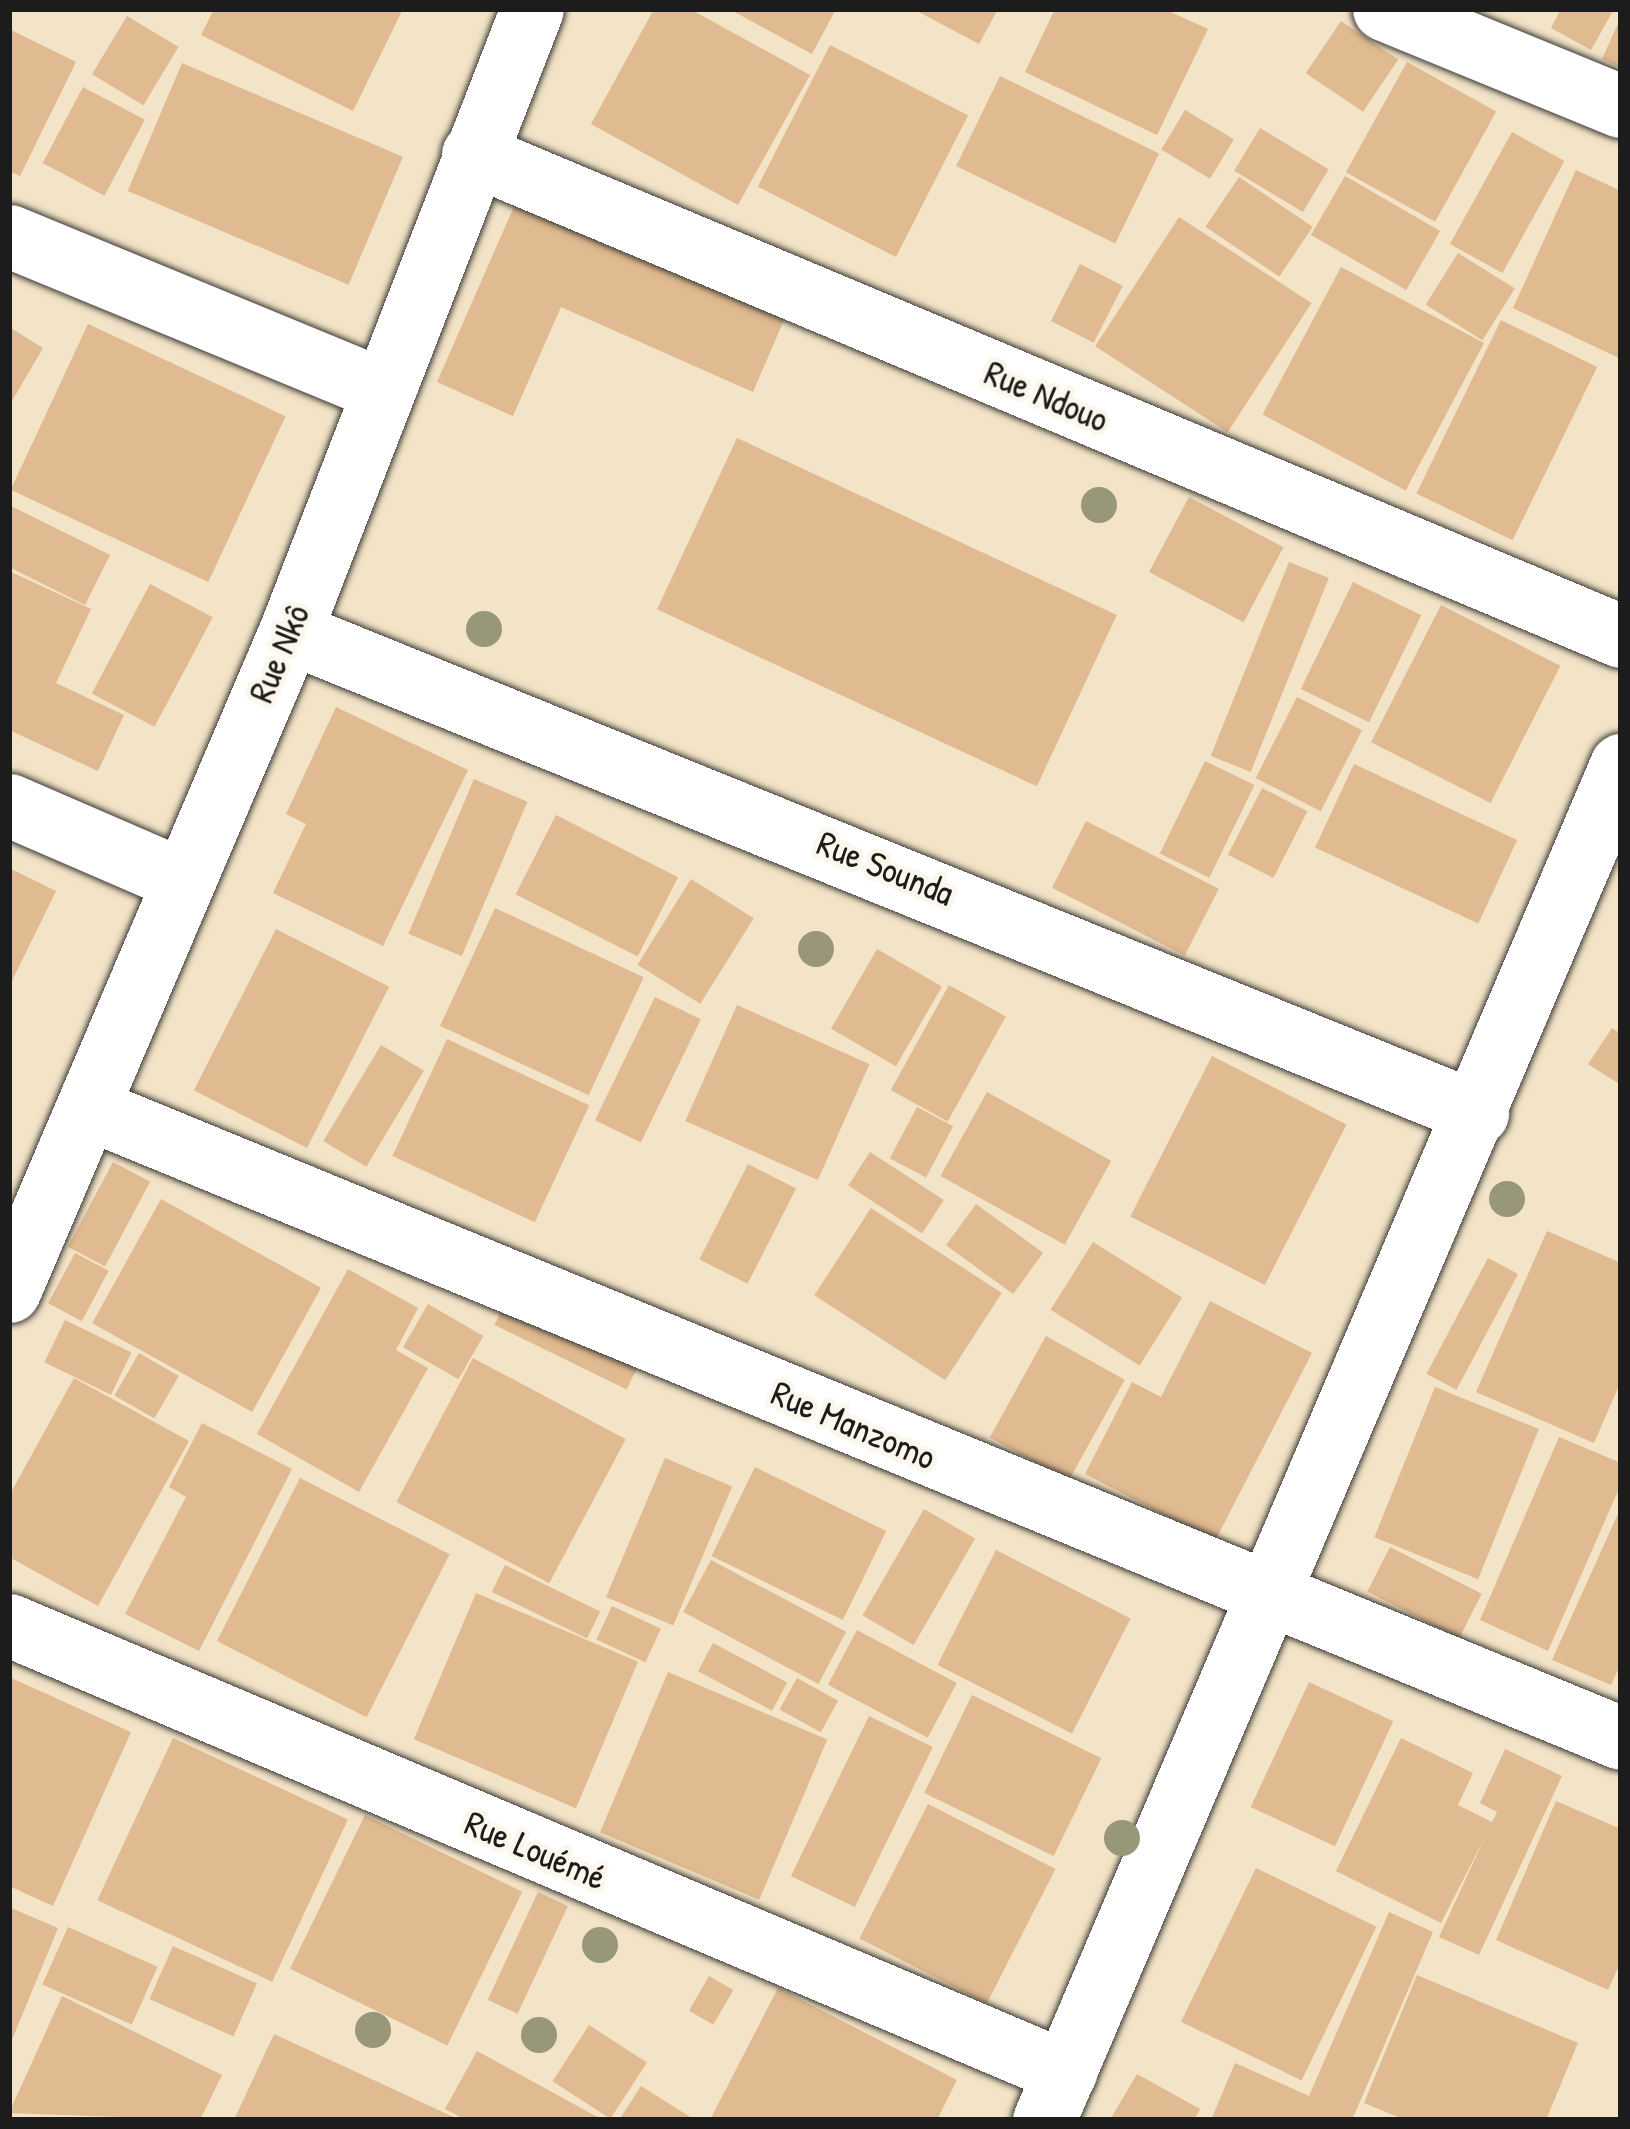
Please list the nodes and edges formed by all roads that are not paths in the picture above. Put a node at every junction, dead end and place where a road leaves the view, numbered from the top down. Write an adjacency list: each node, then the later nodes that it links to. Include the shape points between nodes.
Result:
1 (532, 9): 4 (street, Rue Nkô)
2 (1384, 9): 3 (street)
3 (1621, 106)
4 (473, 154): 6 (street, Rue Nkô); 8 (street, Rue Ndouo)
5 (9, 236): 6 (street)
6 (378, 388): 7 (street, Rue Nkô)
7 (290, 632): 11 (street, Rue Nkô); 13 (street, Rue Sounda)
8 (1621, 637)
9 (1621, 765): 13 (street)
10 (9, 805): 11 (street)
11 (178, 878): 12 (street, Rue Nkô)
12 (88, 1108): 14 (street, Rue Nkô); 15 (street, Rue Manzomo)
13 (1477, 1113): 15 (street)
14 (9, 1291)
15 (1273, 1594): 17 (street, Rue Manzomo); 18 (street)
16 (9, 1625): 18 (street, Rue Louémé)
17 (1621, 1738)
18 (1055, 2096)

